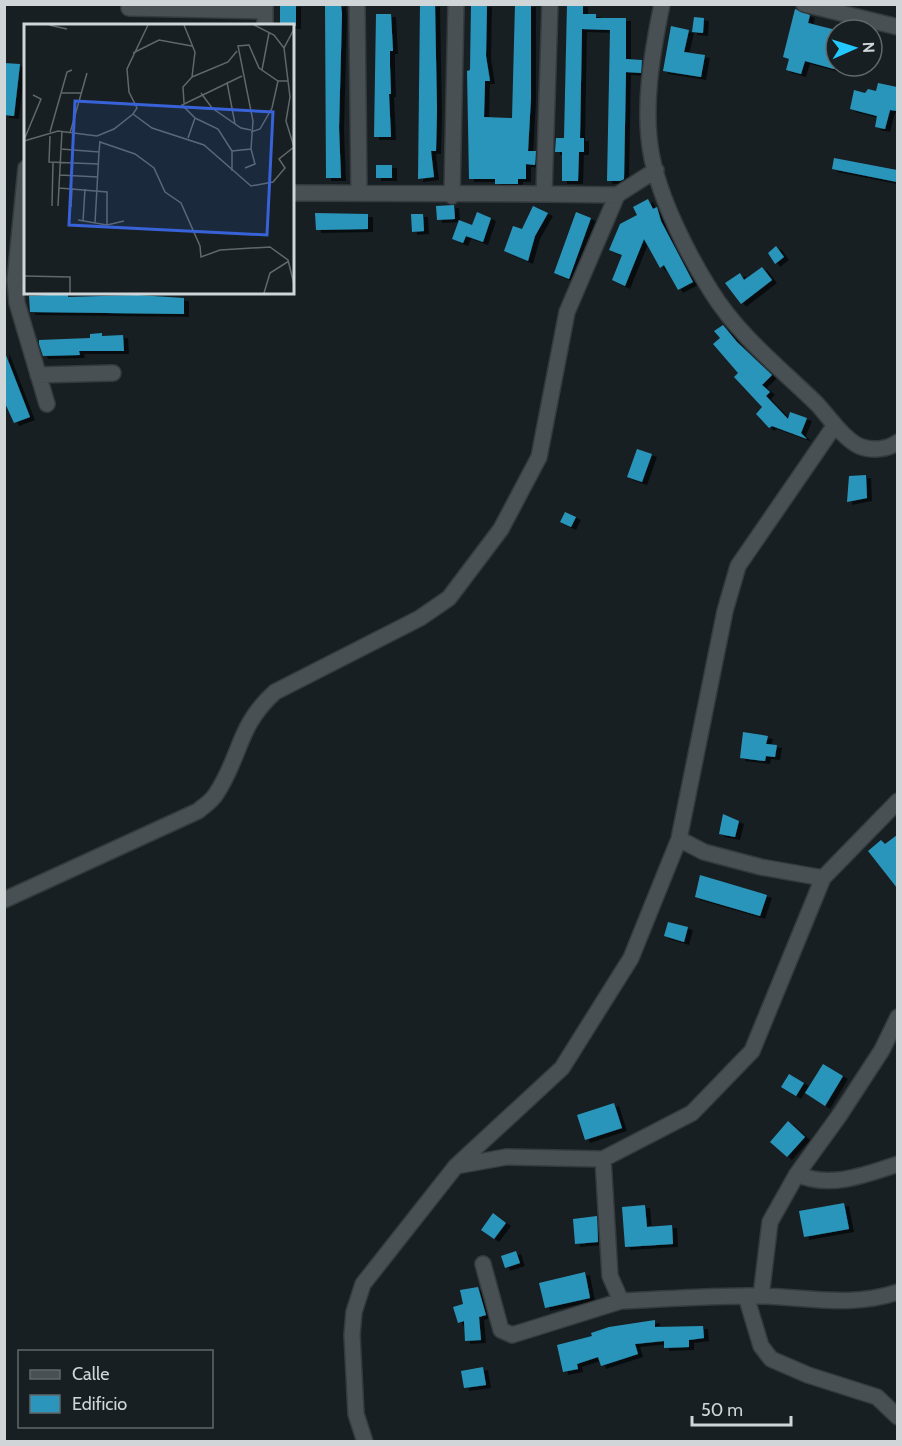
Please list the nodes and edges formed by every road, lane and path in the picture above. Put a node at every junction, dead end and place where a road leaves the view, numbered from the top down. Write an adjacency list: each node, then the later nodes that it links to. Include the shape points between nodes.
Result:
1 (357, 4): 12 (street)
2 (456, 4): 15 (street)
3 (550, 4): 13 (street)
4 (662, 4): 9 (street, via 649,101)
5 (804, 4): 8 (street)
6 (129, 8): 7 (street)
7 (265, 14)
8 (897, 27)
9 (656, 170): 14 (street); 20 (street, via 684,245 712,293 736,326)
10 (24, 191): 16 (street)
11 (294, 193): 12 (street)
12 (359, 193): 15 (street)
13 (544, 194): 14 (street); 15 (street)
14 (617, 195): 25 (street, via 567,312 539,457 501,529 449,598 420,618 275,692 260,705 243,731 215,796 198,811)
15 (452, 196)
16 (20, 280): 18 (street, via 17,303)
17 (113, 373): 18 (street)
18 (38, 375): 19 (street)
19 (47, 404)
20 (835, 424): 21 (street, via 858,446 879,450); 23 (street, via 738,566 725,611)
21 (897, 442)
22 (897, 801): 24 (street)
23 (679, 838): 24 (street, via 704,852); 29 (street, via 632,958 562,1068)
24 (823, 878): 27 (street, via 752,1051 692,1113)
25 (4, 900)
26 (897, 1017): 30 (street, via 864,1078)
27 (603, 1159): 29 (street, via 506,1157); 34 (street, via 610,1276)
28 (897, 1164): 30 (street, via 831,1182 812,1181)
29 (456, 1166): 36 (street, via 363,1284 352,1335 356,1414)
30 (797, 1174): 33 (street, via 770,1222)
31 (483, 1264): 34 (street, via 501,1330 512,1335)
32 (897, 1292): 33 (street, via 879,1298 824,1302)
33 (753, 1296): 34 (street); 35 (street, via 761,1346 771,1359 877,1397)
34 (621, 1301)
35 (897, 1417)
36 (365, 1442)

